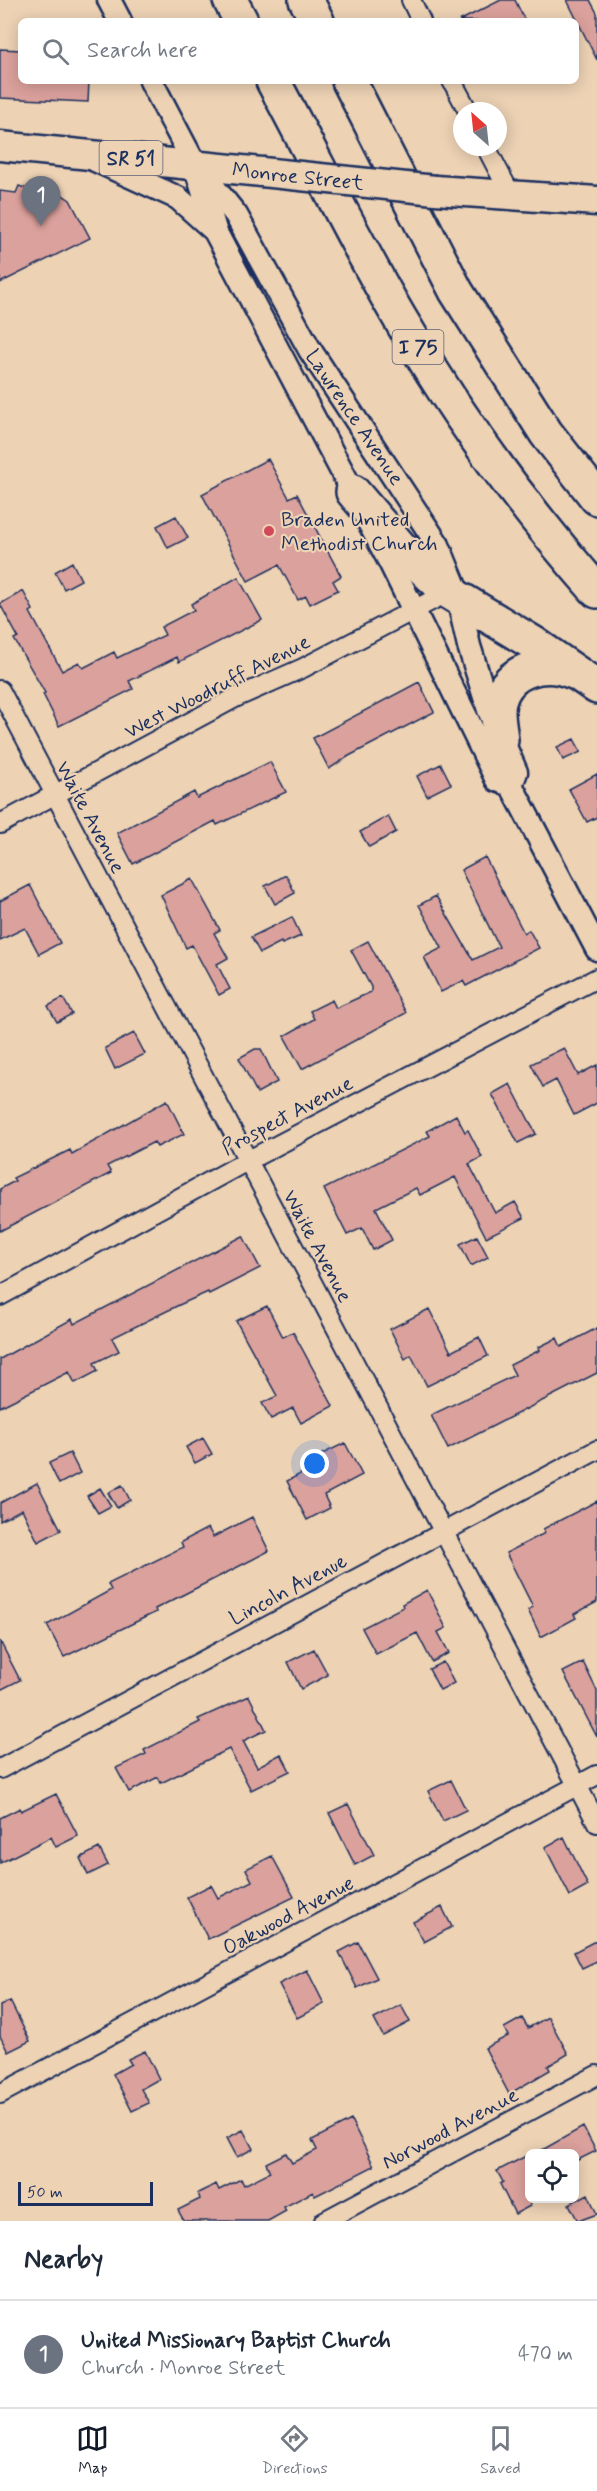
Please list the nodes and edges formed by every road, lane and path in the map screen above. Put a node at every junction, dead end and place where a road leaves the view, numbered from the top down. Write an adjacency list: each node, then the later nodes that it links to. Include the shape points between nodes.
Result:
1 (109, 0): 5 (street)
2 (230, 0): 6 (highway)
3 (307, 0): 7 (highway)
4 (411, 0): 8 (street)
5 (118, 18)
6 (239, 18)
7 (316, 18)
8 (420, 18)
9 (153, 84): 17 (street, Lawrence Avenue)
10 (275, 84): 23 (highway, I 75, via 402,322 450,399 502,475)
11 (351, 84): 22 (highway, via 456,291 546,433)
12 (454, 84): 13 (street)
13 (463, 102)
14 (0, 146): 15 (main road, Monroe Street / SR 51)
15 (80, 154): 17 (main road, Monroe Street / SR 51); 20 (street, via 170,194)
16 (491, 156): 18 (street)
17 (195, 165): 18 (main road, Monroe Street / SR 51, bridge, via 435,190); 20 (street, Lawrence Avenue); 24 (street, Lawrence Avenue, via 236,215 310,350 429,528)
18 (510, 193): 19 (main road, Monroe Street / SR 51)
19 (597, 201)
20 (216, 233): 21 (street, Lawrence Avenue)
21 (353, 492): 24 (highway, via 401,548); 25 (street, Lawrence Avenue)
22 (597, 498)
23 (597, 591)
24 (454, 593): 25 (street, West Woodruff Avenue); 26 (highway); 28 (street, Lawrence Avenue)
25 (414, 610): 29 (street, Lawrence Avenue, via 497,780); 30 (street, West Woodruff Avenue, via 303,668 235,698)
26 (588, 681): 28 (highway, via 563,668 545,665 515,677 499,700)
27 (0, 690): 30 (street, Waite Avenue)
28 (501, 740): 29 (street, Lawrence Avenue, via 516,772)
29 (511, 785): 32 (street, Lawrence Avenue)
30 (55, 795): 31 (street, West Woodruff Avenue); 34 (street, Waite Avenue)
31 (0, 824)
32 (597, 949)
33 (597, 978): 34 (street, Prospect Avenue)
34 (247, 1161): 35 (street, Prospect Avenue); 37 (street, Waite Avenue)
35 (0, 1296)
36 (597, 1450): 37 (street, Lincoln Avenue)
37 (443, 1532): 38 (street, Lincoln Avenue); 40 (street, Waite Avenue)
38 (0, 1769)
39 (597, 1775): 40 (street, Oakwood Avenue)
40 (577, 1786): 41 (street, Waite Avenue); 43 (street, Oakwood Avenue)
41 (597, 1823)
42 (597, 2075): 44 (street, Norwood Avenue)
43 (0, 2094)
44 (324, 2221)

